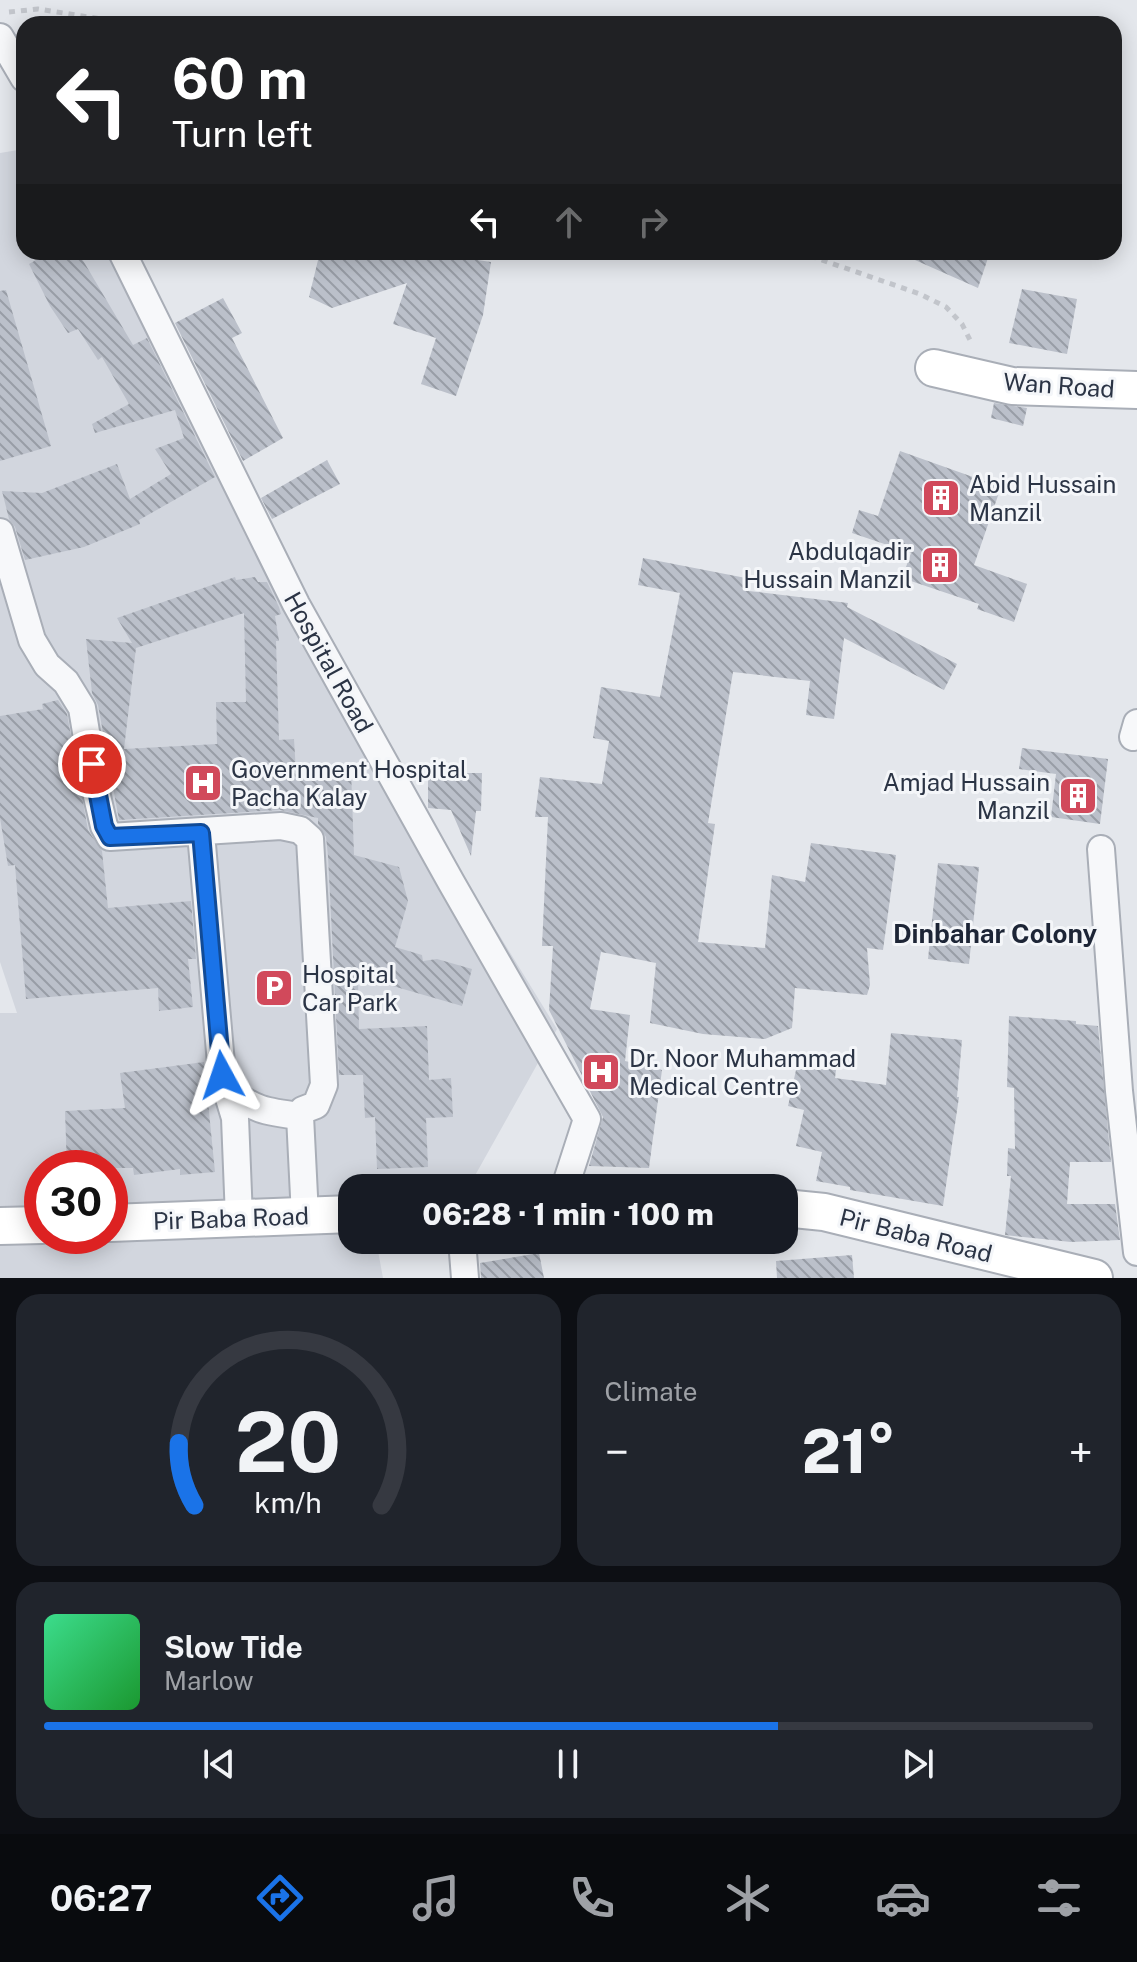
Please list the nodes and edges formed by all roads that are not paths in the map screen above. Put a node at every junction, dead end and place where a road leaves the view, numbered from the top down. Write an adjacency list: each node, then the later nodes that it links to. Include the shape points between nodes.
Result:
1 (0, 37): 2 (street)
2 (16, 64)
3 (126, 260): 11 (street, Hospital Road, via 296,604 587,1119)
4 (934, 368): 5 (main road, Wan Road, via 1012,386)
5 (1137, 390)
6 (0, 532): 7 (street, via 32,640 82,708 101,815 110,837)
7 (201, 833): 9 (street); 10 (street, via 281,826 300,830 310,839 324,1085 316,1105)
8 (1101, 849): 19 (street)
9 (226, 1087): 10 (street, via 266,1113); 15 (street, via 235,1118)
10 (300, 1116): 14 (street)
11 (569, 1174)
12 (798, 1209): 22 (main road, Pir Baba Road)
13 (338, 1215): 14 (main road, Pir Baba Road)
14 (305, 1216): 15 (main road, Pir Baba Road)
15 (239, 1218): 16 (main road, Pir Baba Road)
16 (128, 1222)
17 (24, 1225): 18 (main road)
18 (0, 1226)
19 (1137, 1252)
20 (463, 1254): 21 (street)
21 (465, 1278)
22 (1094, 1278)

